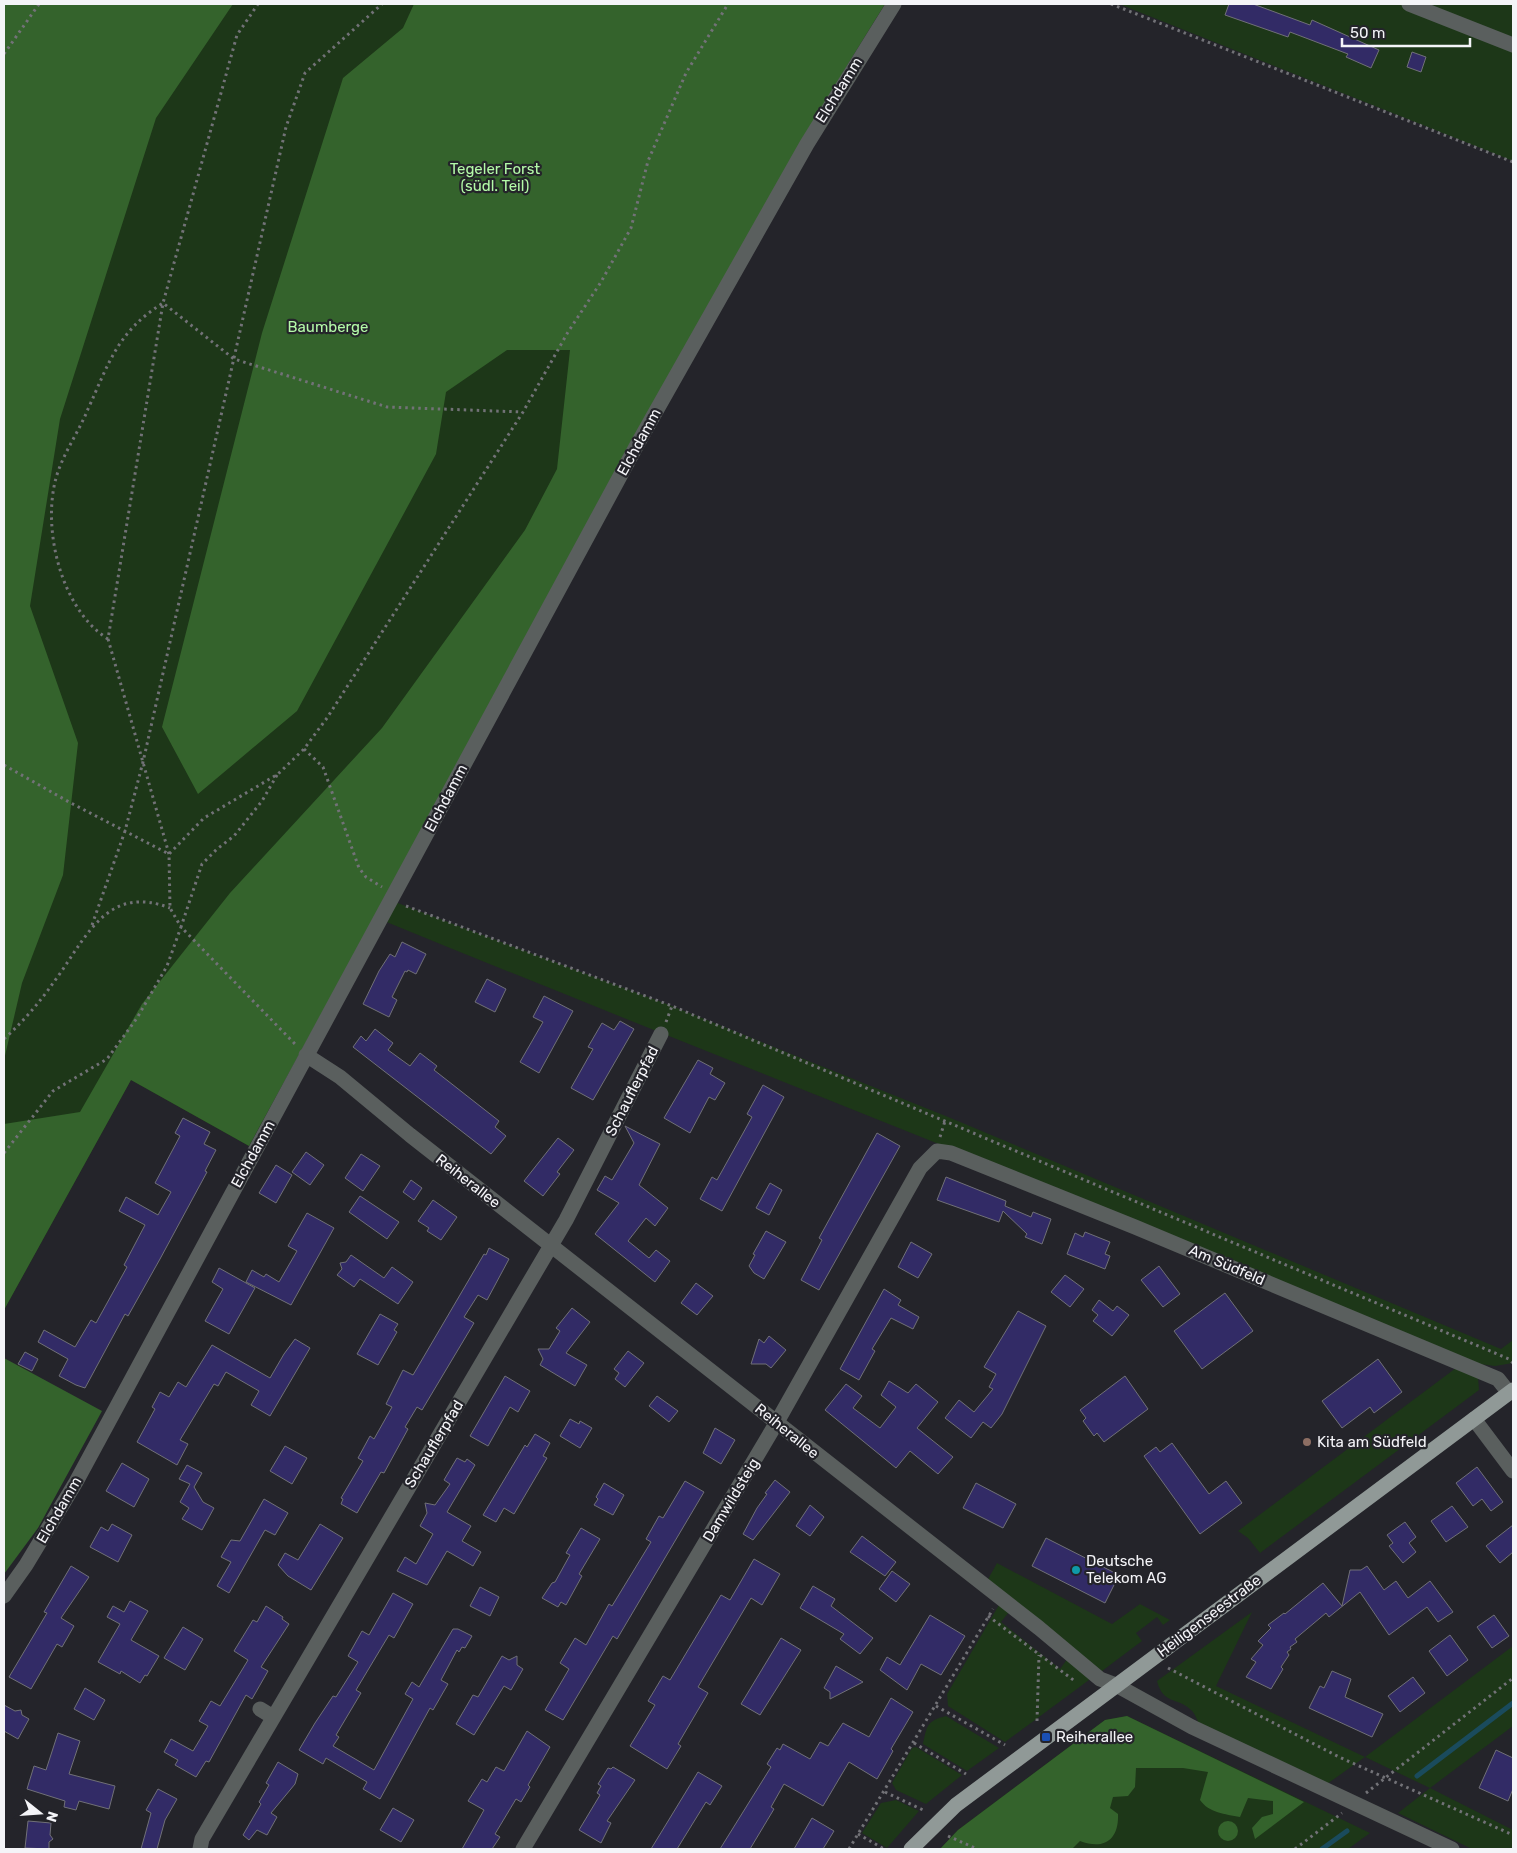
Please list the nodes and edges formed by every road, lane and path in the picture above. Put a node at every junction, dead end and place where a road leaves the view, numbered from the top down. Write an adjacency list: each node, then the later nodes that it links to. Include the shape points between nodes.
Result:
1 (39, 4): 9 (path)
2 (258, 4): 11 (path, via 237,35)
3 (382, 4): 12 (path, via 304,73 286,127)
4 (728, 4): 13 (path, via 686,73 648,161 631,228)
5 (894, 4): 21 (street, Elchdamm, via 807,144 678,371)
6 (1111, 4): 10 (path)
7 (1409, 4): 8 (street)
8 (1513, 46)
9 (4, 54)
10 (1513, 162)
11 (163, 303): 12 (path); 14 (path); 14 (path, via 144,315 125,334 107,364 62,463 51,507 51,534 59,566 72,597 94,630)
12 (234, 359): 13 (path, via 387,407); 16 (path)
13 (523, 412): 15 (path)
14 (108, 640): 16 (path)
15 (304, 749): 18 (path); 21 (path, via 323,767 358,868)
16 (143, 762): 19 (path); 20 (path)
17 (4, 765): 19 (path)
18 (278, 774): 20 (path, via 204,818); 24 (path, via 262,801 234,836 202,864)
19 (125, 830): 20 (path); 23 (path)
20 (170, 854): 22 (path)
21 (392, 897): 27 (street, Elchdamm); 31 (path, via 672,1006 1510,1359)
22 (170, 908): 23 (path, via 154,902 131,902 111,910); 24 (path)
23 (92, 926): 26 (path, via 28,1018)
24 (181, 927): 27 (path); 29 (path, via 167,966 137,1018 107,1059 53,1091)
25 (662, 1034): 30 (street, Schauflerpfad)
26 (4, 1039)
27 (306, 1055): 30 (street, Reiherallee, via 340,1077); 36 (street, Elchdamm, via 72,1489)
28 (937, 1152): 32 (street, Am Südfeld, via 951,1153 1374,1326 1498,1379); 34 (street, Damwildsteig, via 920,1168)
29 (4, 1153)
30 (551, 1246): 34 (street, Reiherallee); 46 (street, Schauflerpfad)
31 (1513, 1363)
32 (1511, 1391): 33 (main road, Heiligenseestraße)
33 (1474, 1419): 35 (street); 42 (main road, Heiligenseestraße)
34 (777, 1422): 37 (street, Reiherallee); 59 (street, Damwildsteig)
35 (1513, 1471)
36 (4, 1596)
37 (1000, 1598): 38 (path); 42 (street, Reiherallee, via 1100,1679)
38 (988, 1616): 39 (path); 44 (path)
39 (1039, 1655): 43 (path); 47 (path)
40 (1168, 1668): 51 (path)
41 (1513, 1678): 51 (path)
42 (1116, 1685): 53 (street, Reiherallee, via 1192,1727); 62 (main road, Heiligenseestraße, via 956,1804)
43 (1083, 1687)
44 (936, 1706): 48 (path); 49 (path)
45 (260, 1709): 46 (street)
46 (274, 1717): 58 (street, Schauflerpfad, via 202,1839)
47 (1037, 1721)
48 (914, 1743): 50 (path); 52 (path)
49 (1005, 1745)
50 (966, 1774)
51 (1384, 1778): 53 (path); 57 (path)
52 (885, 1792): 54 (path); 55 (path)
53 (1355, 1803): 64 (path); 65 (street, Reiherallee)
54 (923, 1810)
55 (858, 1834): 60 (path); 61 (path)
56 (948, 1836): 63 (path)
57 (1513, 1836)
58 (200, 1849)
59 (524, 1849)
60 (849, 1849)
61 (884, 1849)
62 (911, 1849)
63 (977, 1849)
64 (1295, 1849)
65 (1452, 1849)

